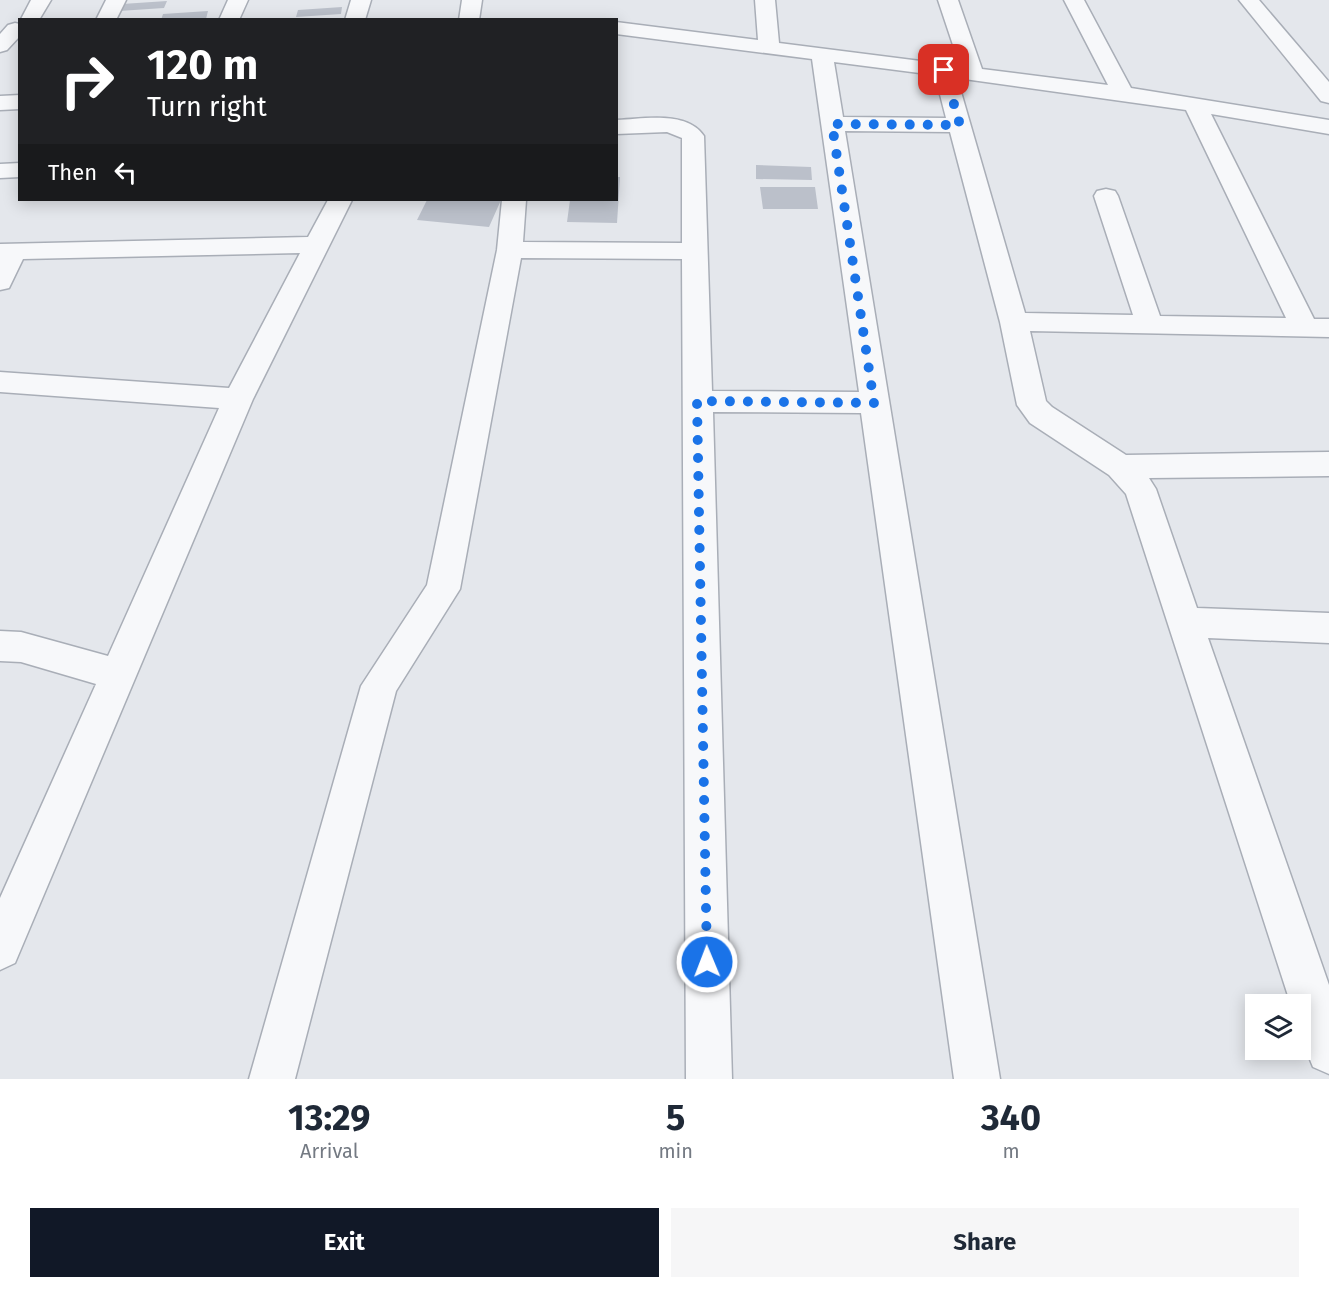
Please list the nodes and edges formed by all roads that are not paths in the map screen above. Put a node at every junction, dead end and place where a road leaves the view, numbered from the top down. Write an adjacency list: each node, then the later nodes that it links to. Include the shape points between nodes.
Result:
1 (42, 0): 10 (street)
2 (116, 0): 11 (street)
3 (238, 0): 12 (street)
4 (361, 0): 13 (street)
5 (472, 0): 14 (street)
6 (765, 0): 18 (street)
7 (948, 0): 20 (street)
8 (1074, 0): 21 (street)
9 (1250, 0): 22 (street)
10 (25, 18)
11 (107, 18)
12 (231, 18)
13 (356, 18)
14 (469, 18)
15 (16, 27): 17 (street)
16 (618, 28): 18 (street)
17 (0, 46)
18 (769, 48): 19 (street)
19 (822, 54): 20 (street); 26 (street)
20 (959, 72): 21 (street); 27 (street)
21 (1123, 93): 25 (street)
22 (1329, 96)
23 (0, 102): 24 (street)
24 (18, 102)
25 (1195, 105): 29 (street); 42 (street)
26 (832, 124): 27 (street); 46 (street)
27 (960, 125): 40 (street)
28 (618, 127): 37 (street, via 674,126 693,136)
29 (1329, 127)
30 (18, 170): 31 (street)
31 (0, 171)
32 (1106, 196): 41 (street)
33 (339, 201): 35 (street)
34 (514, 201): 36 (street)
35 (317, 245): 38 (street); 44 (street)
36 (510, 250): 37 (street); 55 (street, via 443,589 379,686)
37 (695, 251): 45 (street)
38 (6, 252): 39 (street)
39 (0, 282)
40 (1014, 322): 41 (street); 48 (street, via 1032,405)
41 (1150, 325): 42 (street)
42 (1317, 328)
43 (0, 382): 44 (street)
44 (238, 399): 52 (street)
45 (697, 401): 46 (street); 56 (street)
46 (874, 403): 57 (street)
47 (1329, 464): 48 (street)
48 (1120, 467): 49 (street, via 1140,489)
49 (1185, 622): 50 (street); 54 (street)
50 (1329, 628)
51 (0, 646): 52 (street, via 21,647)
52 (118, 675): 53 (street)
53 (0, 948)
54 (1329, 1051)
55 (272, 1079)
56 (709, 1079)
57 (977, 1079)

